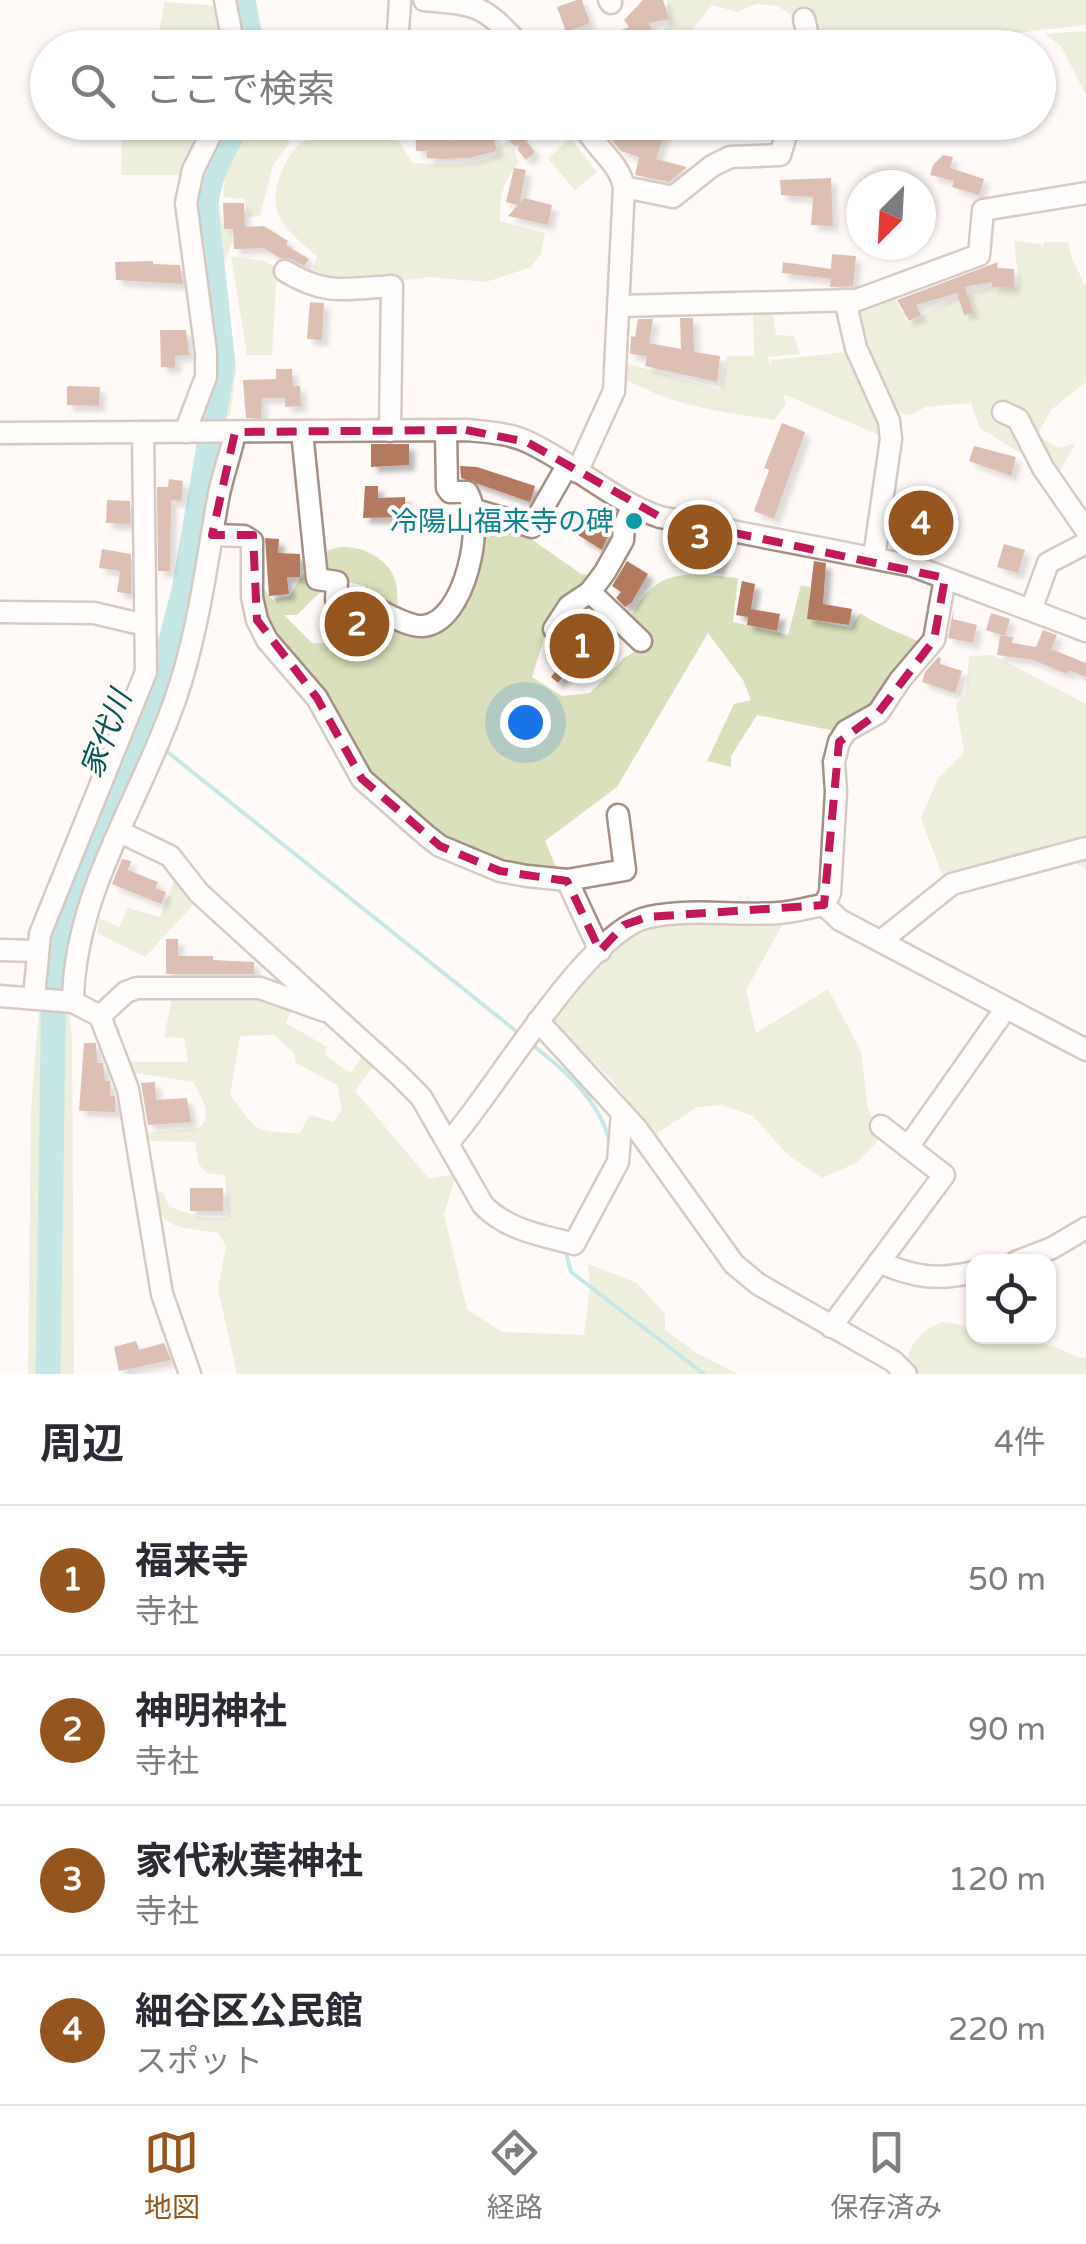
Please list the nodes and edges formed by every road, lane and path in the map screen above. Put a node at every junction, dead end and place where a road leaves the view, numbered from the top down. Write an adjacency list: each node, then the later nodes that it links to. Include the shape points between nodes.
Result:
1 (225, 0): 7 (street)
2 (400, 0): 8 (street)
3 (424, 0): 5 (street)
4 (494, 0): 5 (street)
5 (472, 4): 9 (street)
6 (804, 19): 10 (street)
7 (231, 30)
8 (398, 30)
9 (506, 30)
10 (807, 30)
11 (208, 140): 23 (street, via 186,203 206,352)
12 (592, 140): 14 (street, via 621,173)
13 (785, 140): 14 (street, via 780,155 730,157 673,197)
14 (624, 187): 18 (street)
15 (1086, 193): 17 (street, via 984,210 979,255)
16 (284, 271): 20 (street, via 328,290 392,286)
17 (845, 300): 18 (street); 32 (street, via 856,348 890,421)
18 (619, 306): 27 (street, via 614,391)
19 (1003, 412): 31 (street, via 1018,419)
20 (390, 430): 21 (street); 25 (street)
21 (446, 430): 27 (street, via 516,438); 29 (street, via 447,488 466,492)
22 (143, 432): 23 (street); 26 (street); 39 (street)
23 (190, 432): 24 (street)
24 (232, 432): 25 (street); 30 (street)
25 (302, 432): 35 (street, via 317,579 337,582)
26 (0, 433)
27 (572, 469): 28 (street); 29 (street, via 532,527)
28 (632, 507): 32 (street); 34 (street, via 623,540)
29 (472, 509): 36 (street, via 470,566 448,615 420,627)
30 (212, 534): 44 (street, via 190,656); 46 (street, via 252,541 257,620 278,656 318,698 362,779 440,846 500,870)
31 (1086, 538): 37 (street, via 1048,562)
32 (874, 557): 33 (street)
33 (945, 578): 37 (street); 47 (street, via 934,640 878,714 839,742)
34 (590, 592): 40 (street, via 569,606); 42 (street)
35 (336, 600)
36 (372, 607)
37 (1031, 610): 41 (street)
38 (0, 612): 39 (street, via 94,612)
39 (145, 625): 51 (street, via 146,672 53,896)
40 (554, 629)
41 (1086, 631)
42 (640, 640)
43 (618, 815): 46 (street, via 624,870)
44 (120, 832): 54 (street, via 83,919); 56 (street, via 170,856 199,893)
45 (1086, 848): 48 (street, via 952,884)
46 (567, 880): 50 (street)
47 (824, 904): 48 (street); 50 (street, via 778,913 648,917 624,925)
48 (881, 942): 55 (street)
49 (0, 950): 51 (street)
50 (600, 950): 58 (street)
51 (37, 951): 53 (street)
52 (0, 996): 53 (street)
53 (37, 998): 54 (street)
54 (68, 1002): 57 (street)
55 (1006, 1008): 59 (street); 63 (street)
56 (332, 1013): 57 (street, via 260,988 220,986 136,988); 62 (street, via 421,1098)
57 (100, 1016): 69 (street, via 128,1088 162,1294)
58 (538, 1021): 60 (street); 62 (street)
59 (1086, 1050)
60 (622, 1112): 62 (street, via 618,1162 574,1244 496,1218); 68 (street, via 734,1264)
61 (881, 1126): 63 (street)
62 (448, 1142)
63 (908, 1147): 66 (street, via 944,1175)
64 (1086, 1228): 65 (street)
65 (1037, 1254)
66 (880, 1262): 67 (street, via 924,1278); 68 (street)
67 (966, 1274)
68 (831, 1327): 70 (street)
69 (190, 1374)
70 (906, 1374)

